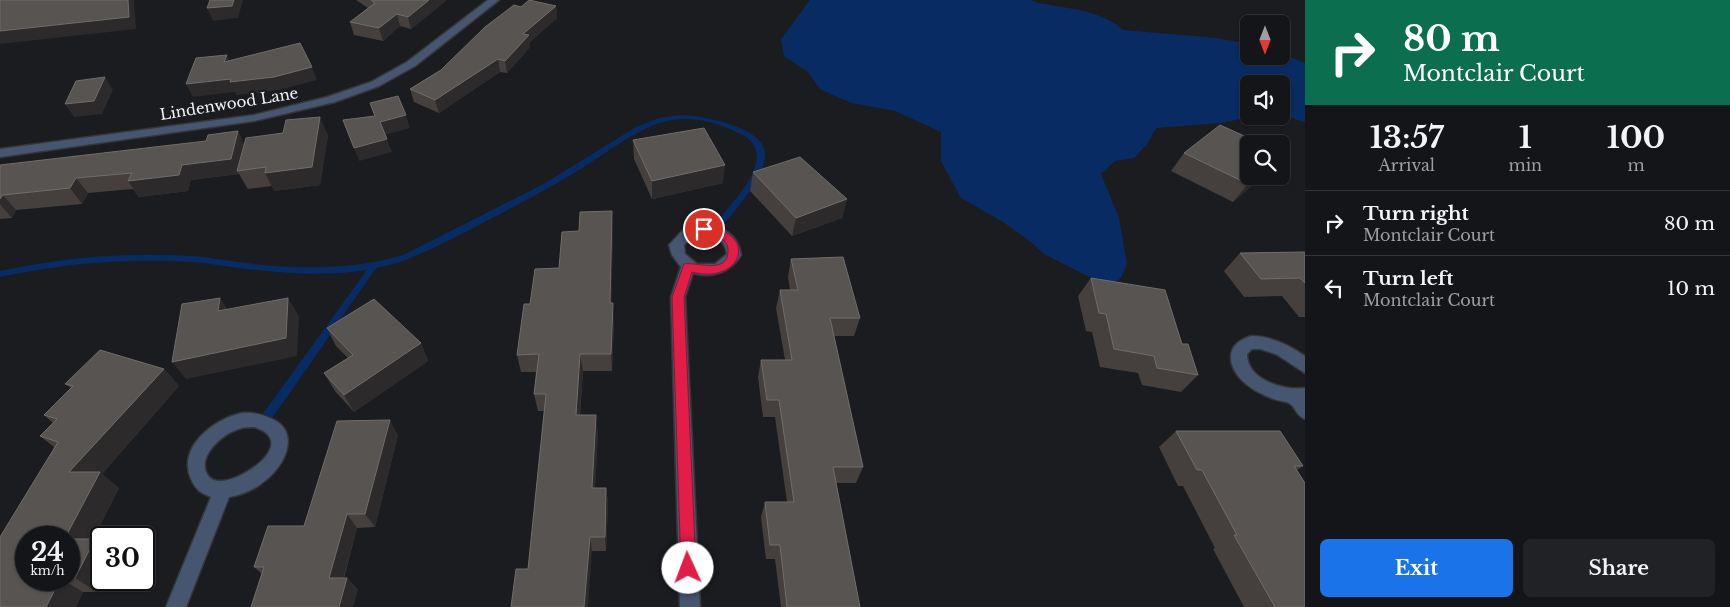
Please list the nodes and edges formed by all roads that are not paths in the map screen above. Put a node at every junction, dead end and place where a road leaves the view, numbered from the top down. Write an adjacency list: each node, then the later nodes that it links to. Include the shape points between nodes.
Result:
1 (494, 0): 2 (street, Lindenwood Lane, via 411,64 374,84 331,100 254,118)
2 (0, 153)
3 (688, 267): 9 (street, via 678,297)
4 (1305, 366): 5 (street, via 1284,350 1261,343 1250,344 1238,355 1247,375 1260,385 1277,394)
5 (1299, 396): 6 (street)
6 (1305, 412)
7 (222, 490): 7 (street, via 238,488 255,480 268,468 280,442 276,430 256,420 234,423 212,436 202,447 196,460 196,474 204,485); 8 (street)
8 (176, 607)
9 (690, 607)

